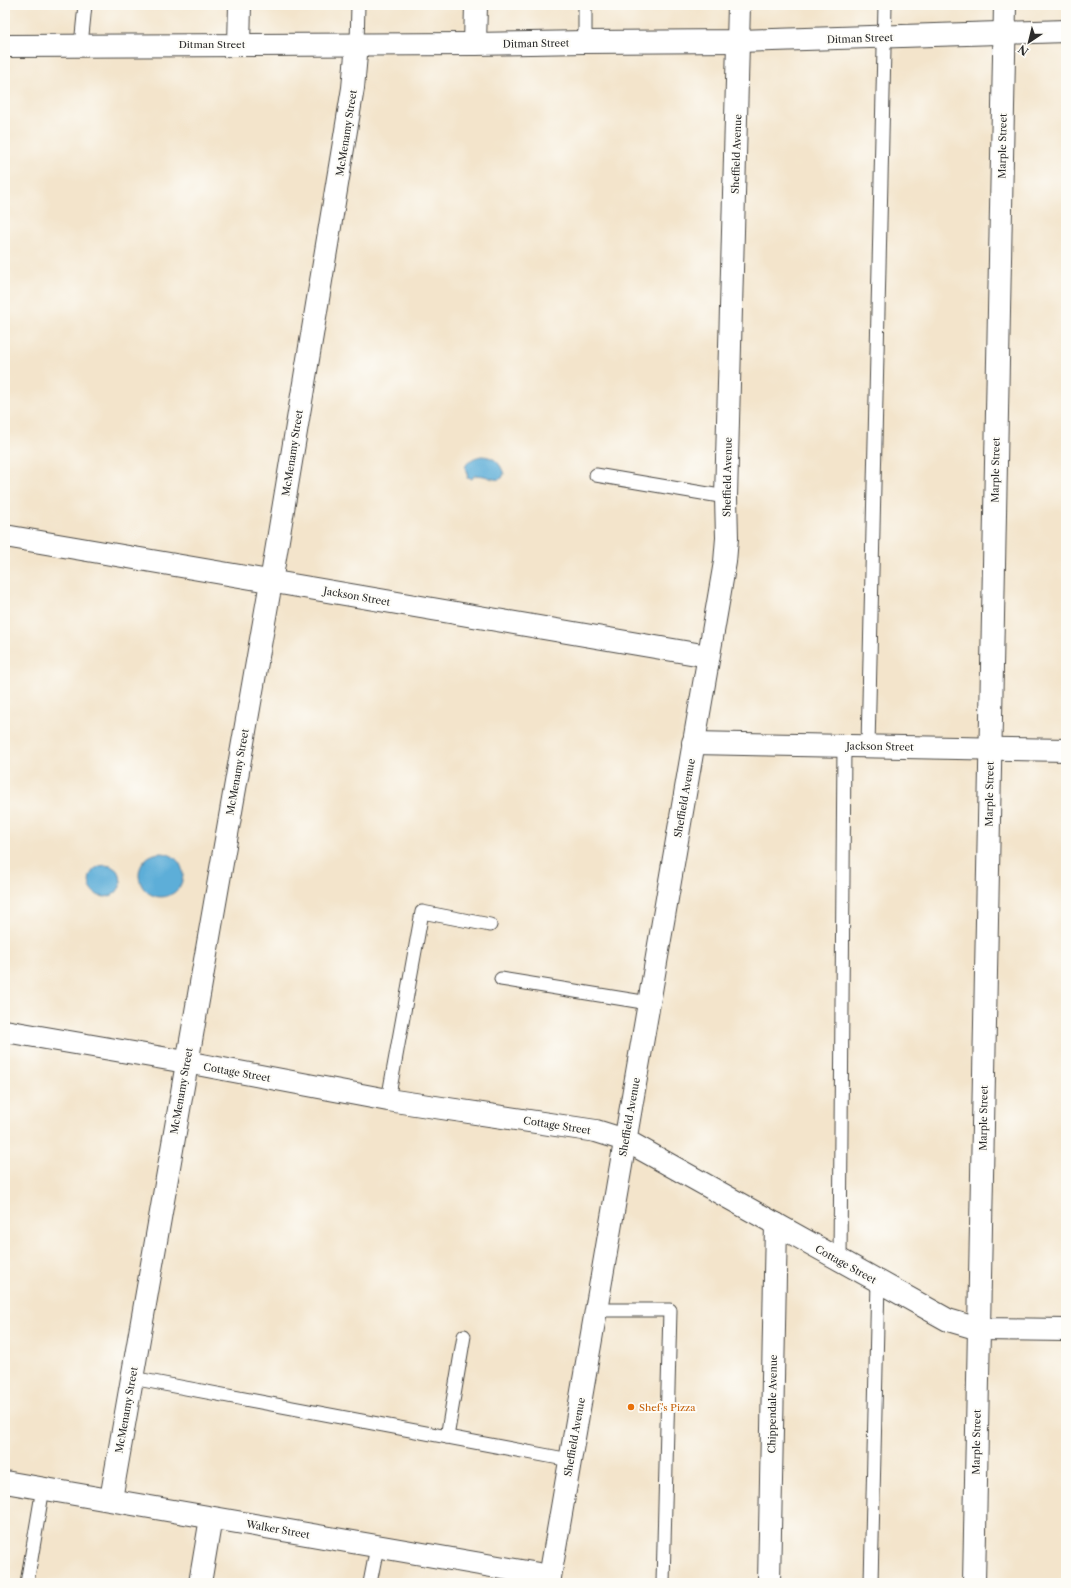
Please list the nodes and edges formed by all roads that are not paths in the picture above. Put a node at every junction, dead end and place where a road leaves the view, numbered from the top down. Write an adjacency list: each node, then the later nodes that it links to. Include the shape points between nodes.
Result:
1 (85, 5): 17 (lane)
2 (240, 5): 14 (street)
3 (358, 5): 15 (lane)
4 (476, 5): 16 (street)
5 (585, 5): 13 (lane)
6 (739, 5): 12 (street, Sheffield Avenue)
7 (885, 5): 11 (lane)
8 (1005, 5): 10 (street, Marple Street)
9 (1066, 31): 10 (street, Ditman Street)
10 (1005, 33): 11 (street, Ditman Street); 27 (street, Marple Street)
11 (885, 37): 12 (street, Ditman Street); 26 (lane)
12 (739, 41): 13 (street, Ditman Street); 20 (street, Sheffield Avenue)
13 (585, 42): 16 (street, Ditman Street)
14 (239, 44): 15 (street, Ditman Street); 17 (street, Ditman Street)
15 (357, 44): 16 (street, Ditman Street); 22 (street, McMenamy Street, via 353,88)
16 (475, 44)
17 (81, 45): 18 (street, Ditman Street)
18 (5, 46)
19 (596, 475): 20 (lane)
20 (726, 497): 23 (street, Sheffield Avenue, via 727,538)
21 (5, 536): 22 (street, Jackson Street)
22 (271, 582): 23 (street, Jackson Street); 33 (street, McMenamy Street)
23 (708, 656): 24 (street, Sheffield Avenue)
24 (694, 743): 25 (street, Jackson Street); 31 (street, Sheffield Avenue)
25 (844, 746): 26 (street, Jackson Street); 37 (lane)
26 (868, 746): 27 (street, Jackson Street)
27 (990, 748): 28 (street, Jackson Street); 40 (street, Marple Street)
28 (1066, 750)
29 (490, 925): 34 (lane, via 422,912)
30 (501, 979): 31 (lane)
31 (649, 1004): 35 (street, Sheffield Avenue)
32 (5, 1031): 33 (street, Cottage Street)
33 (186, 1062): 34 (street, Cottage Street); 43 (street, McMenamy Street)
34 (388, 1100): 35 (street, Cottage Street, via 596,1131)
35 (626, 1140): 36 (street, Cottage Street); 39 (street, Sheffield Avenue)
36 (776, 1224): 37 (street, Cottage Street); 56 (street, Chippendale Avenue)
37 (840, 1260): 38 (street, Cottage Street)
38 (878, 1281): 40 (street, Cottage Street, via 948,1320); 57 (lane)
39 (596, 1310): 45 (street, Sheffield Avenue); 55 (lane, via 670,1310)
40 (978, 1329): 41 (street, Cottage Street); 58 (street, Marple Street)
41 (1066, 1330)
42 (464, 1336): 44 (lane)
43 (132, 1378): 44 (lane); 48 (street, McMenamy Street)
44 (446, 1437): 45 (lane)
45 (570, 1460): 51 (street, Sheffield Avenue)
46 (5, 1482): 47 (street, Walker Street)
47 (43, 1488): 48 (street, Walker Street); 52 (lane)
48 (111, 1499): 49 (street, Walker Street)
49 (211, 1518): 50 (street, Walker Street); 53 (street)
50 (377, 1546): 51 (street, Walker Street); 54 (lane)
51 (550, 1580)
52 (27, 1583)
53 (200, 1583)
54 (370, 1583)
55 (663, 1583)
56 (768, 1583)
57 (871, 1583)
58 (974, 1583)

